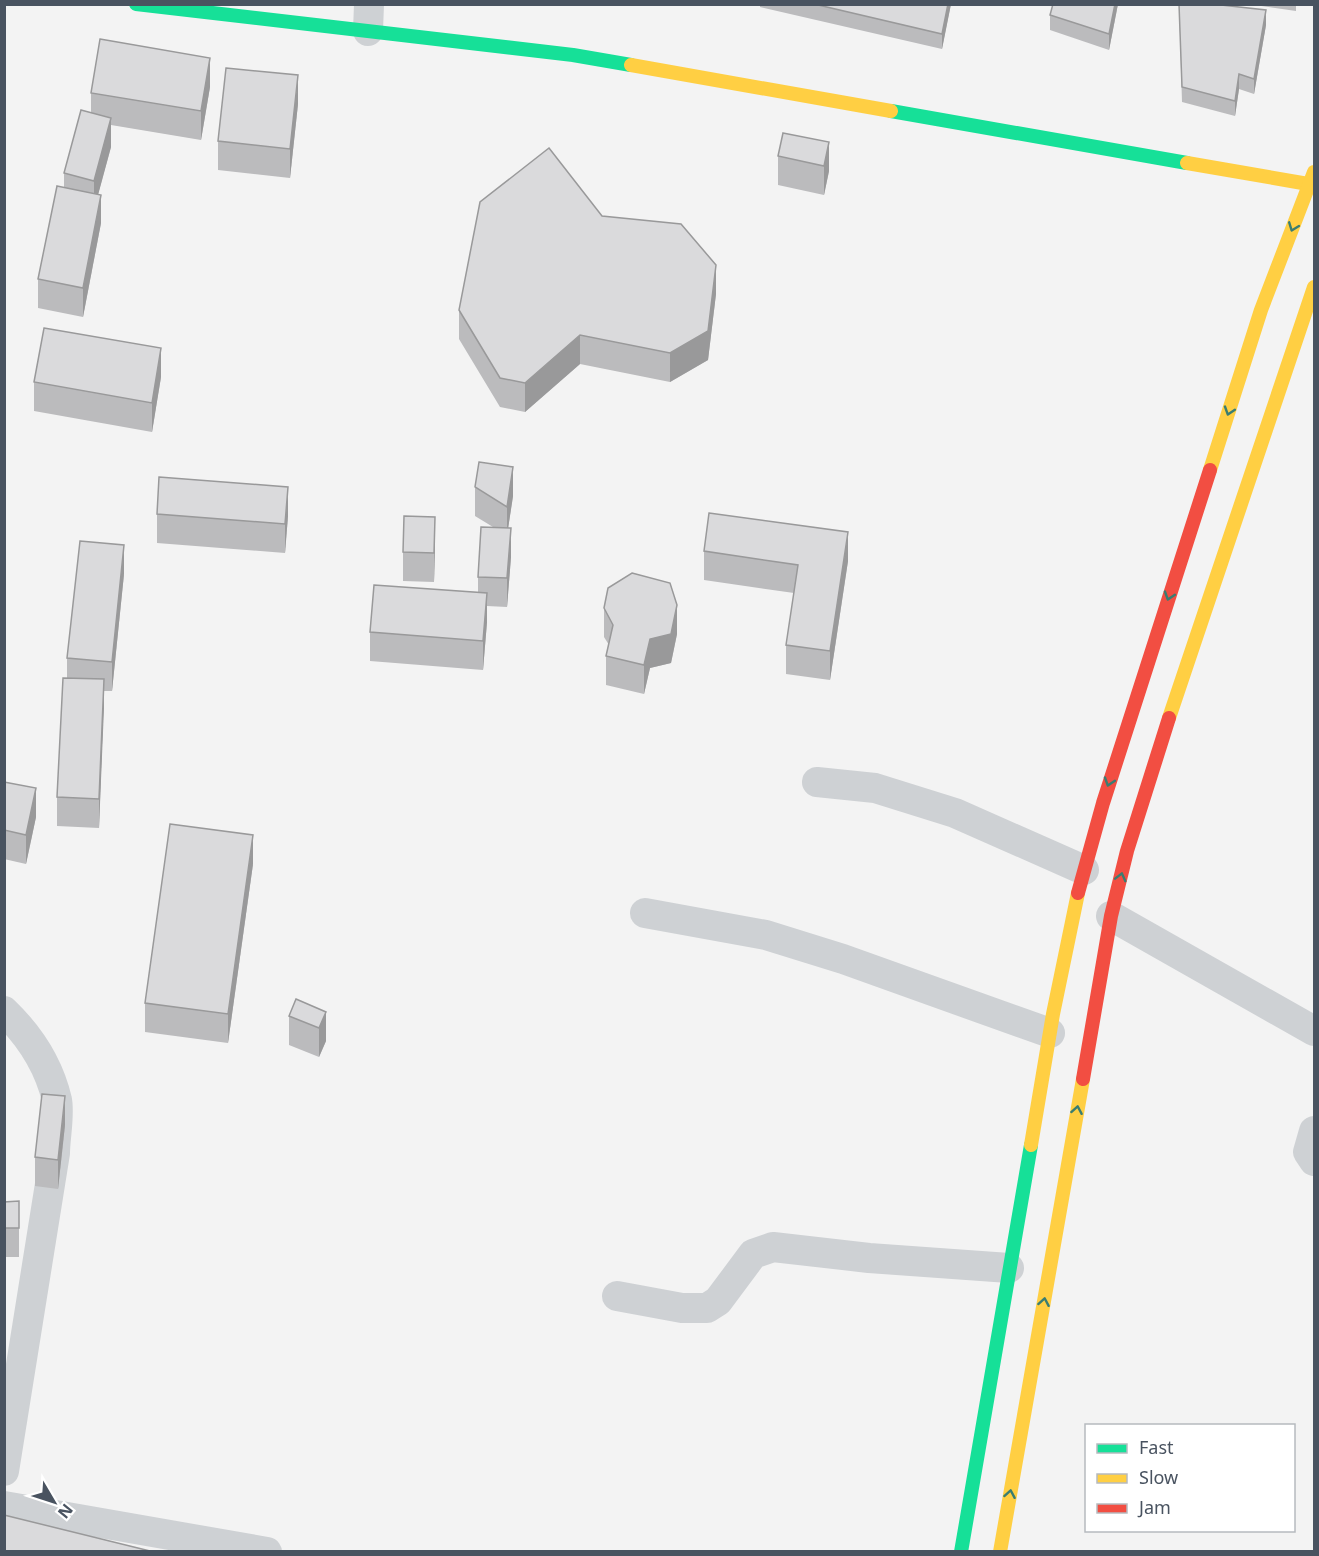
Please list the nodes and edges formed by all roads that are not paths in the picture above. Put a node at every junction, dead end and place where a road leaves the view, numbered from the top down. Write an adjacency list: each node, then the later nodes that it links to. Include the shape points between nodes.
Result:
1 (136, 4): 2 (main road)
2 (368, 18): 3 (main road)
3 (1313, 181): 6 (main road, one-way to 6, via 1261,310 1102,802)
4 (1314, 287): 8 (main road, one-way to 4, via 1159,747)
5 (817, 782): 6 (street, via 875,788 955,813)
6 (1084, 870): 11 (main road)
7 (645, 913): 11 (street, via 766,935)
8 (1111, 916): 10 (street); 22 (main road, one-way to 8)
9 (4, 1011): 16 (street, via 23,1029 58,1102 54,1153)
10 (1314, 1031)
11 (1050, 1033): 14 (main road)
12 (1314, 1131): 13 (street, via 1308,1152)
13 (1314, 1161)
14 (1009, 1269): 15 (street, via 773,1247 753,1254 718,1301 707,1308 682,1308); 21 (main road)
15 (617, 1296)
16 (14, 1338): 17 (street)
17 (4, 1471)
18 (4, 1506): 19 (street)
19 (213, 1546): 20 (street)
20 (267, 1551)
21 (961, 1551)
22 (1000, 1551)

